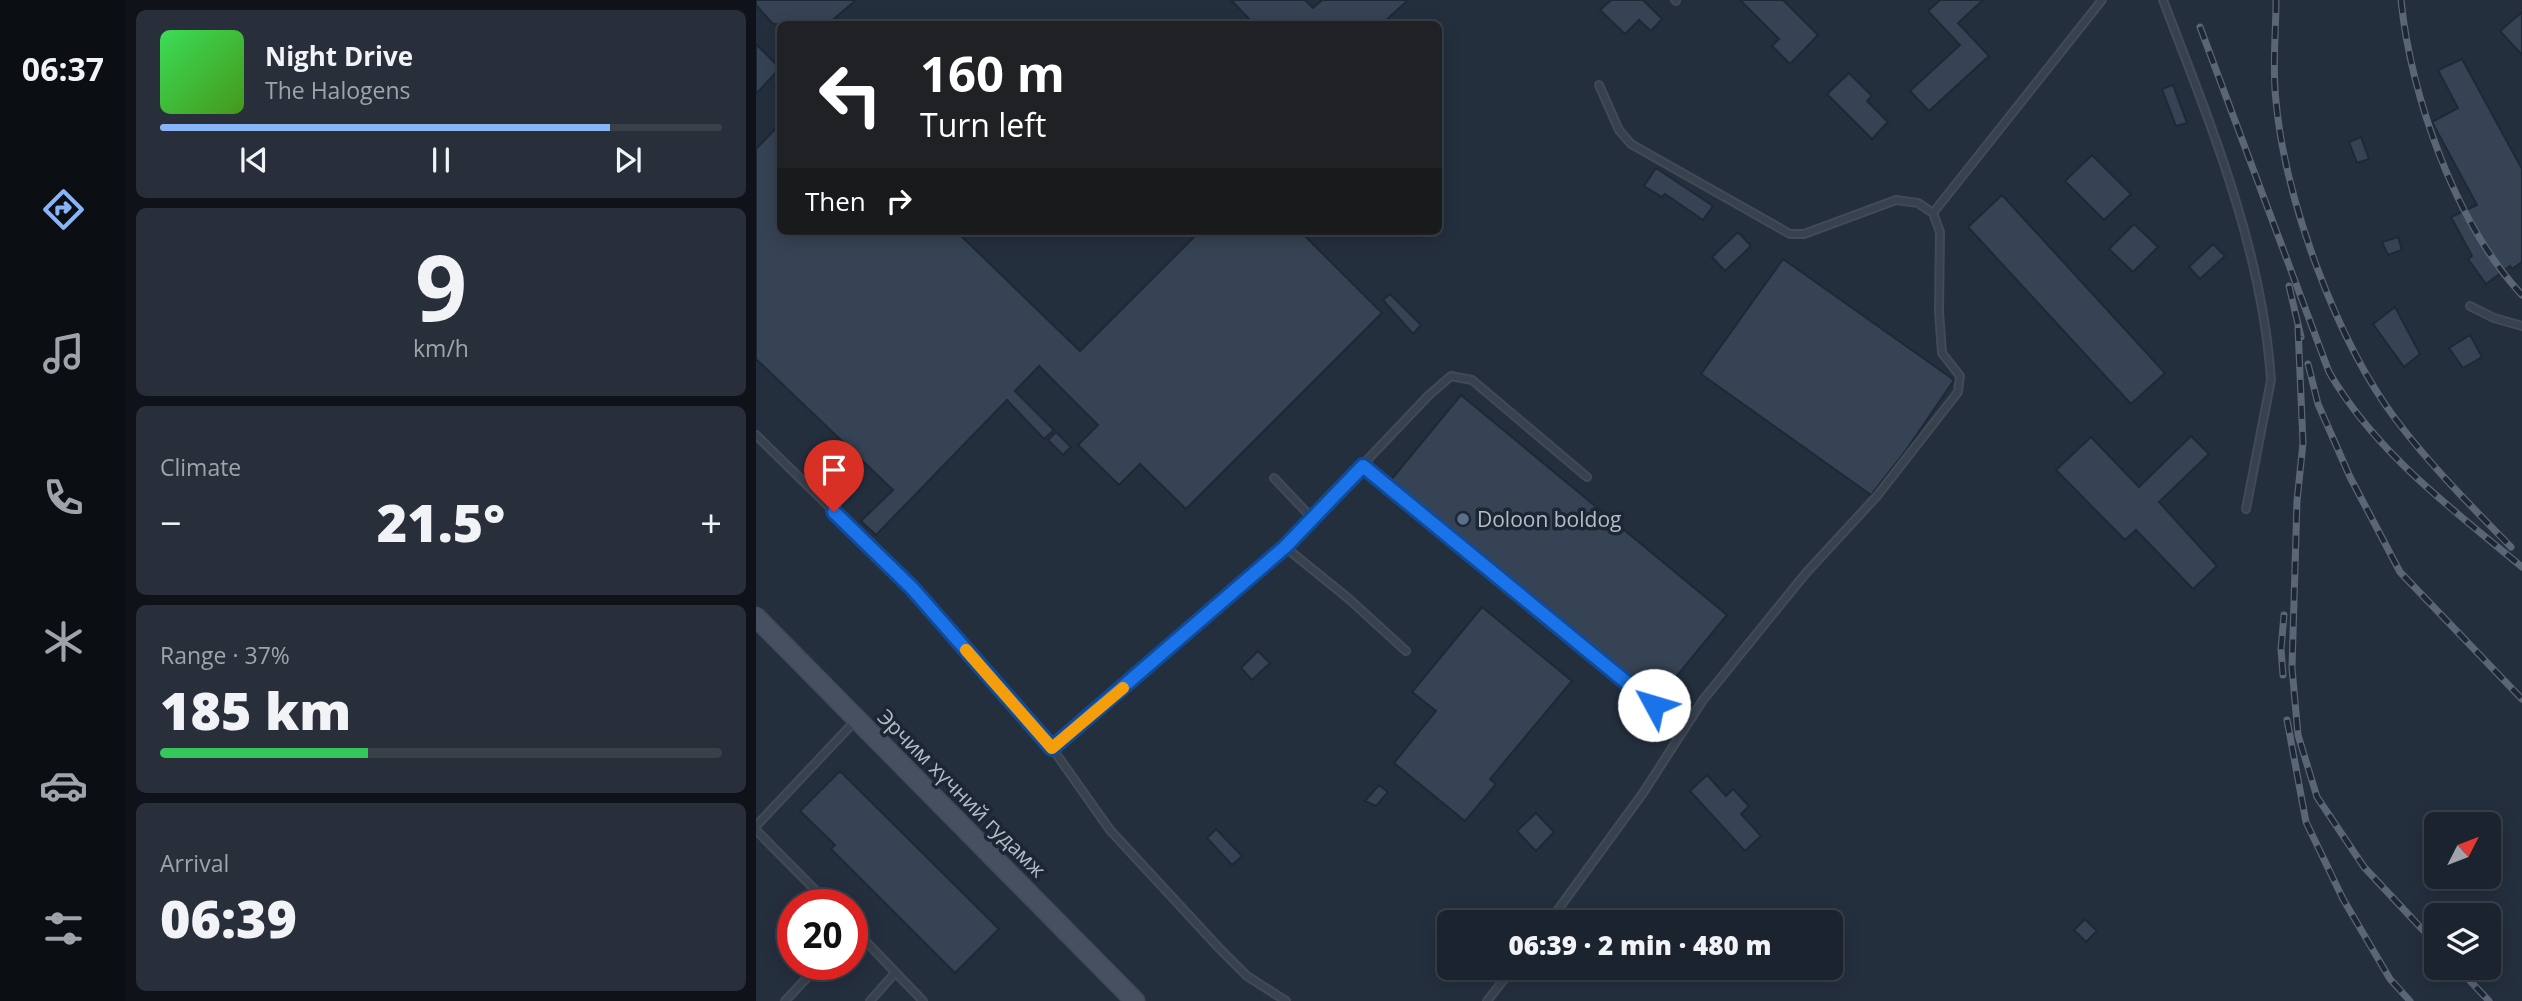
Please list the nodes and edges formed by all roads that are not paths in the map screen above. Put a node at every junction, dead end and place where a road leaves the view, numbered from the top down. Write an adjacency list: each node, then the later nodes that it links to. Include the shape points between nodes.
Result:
1 (2102, 0): 4 (lane)
2 (2163, 0): 11 (lane, via 2231,180 2270,360 2271,380)
3 (1599, 85): 4 (lane, via 1619,130 1631,144 1790,233 1804,234 1896,200 1918,203)
4 (1933, 213): 21 (lane, via 1940,232 1942,353 1960,376 1958,392 1877,496 1806,573 1703,700 1643,793)
5 (2470, 306): 6 (lane)
6 (2522, 326)
7 (756, 435): 18 (lane, via 912,588)
8 (1363, 466): 9 (lane, via 1451,376 1472,380); 12 (lane); 16 (lane)
9 (1587, 477)
10 (1274, 478): 12 (lane)
11 (2246, 509)
12 (1312, 518): 13 (lane)
13 (1285, 547): 15 (lane); 18 (lane)
14 (756, 617): 17 (main road, Эрчим хүчний гудамж)
15 (1406, 651)
16 (1654, 705)
17 (857, 719): 19 (lane); 29 (main road, Эрчим хүчний гудамж)
18 (1052, 748): 30 (lane, via 1110,830 1219,948 1247,976)
19 (756, 828): 20 (lane)
20 (815, 889)
21 (1558, 910)
22 (868, 944): 23 (lane)
23 (895, 973): 27 (lane); 28 (lane)
24 (805, 980): 26 (lane)
25 (1504, 980): 31 (lane)
26 (785, 1001)
27 (870, 1001)
28 (923, 1001)
29 (1135, 1001)
30 (1286, 1001)
31 (1487, 1001)

